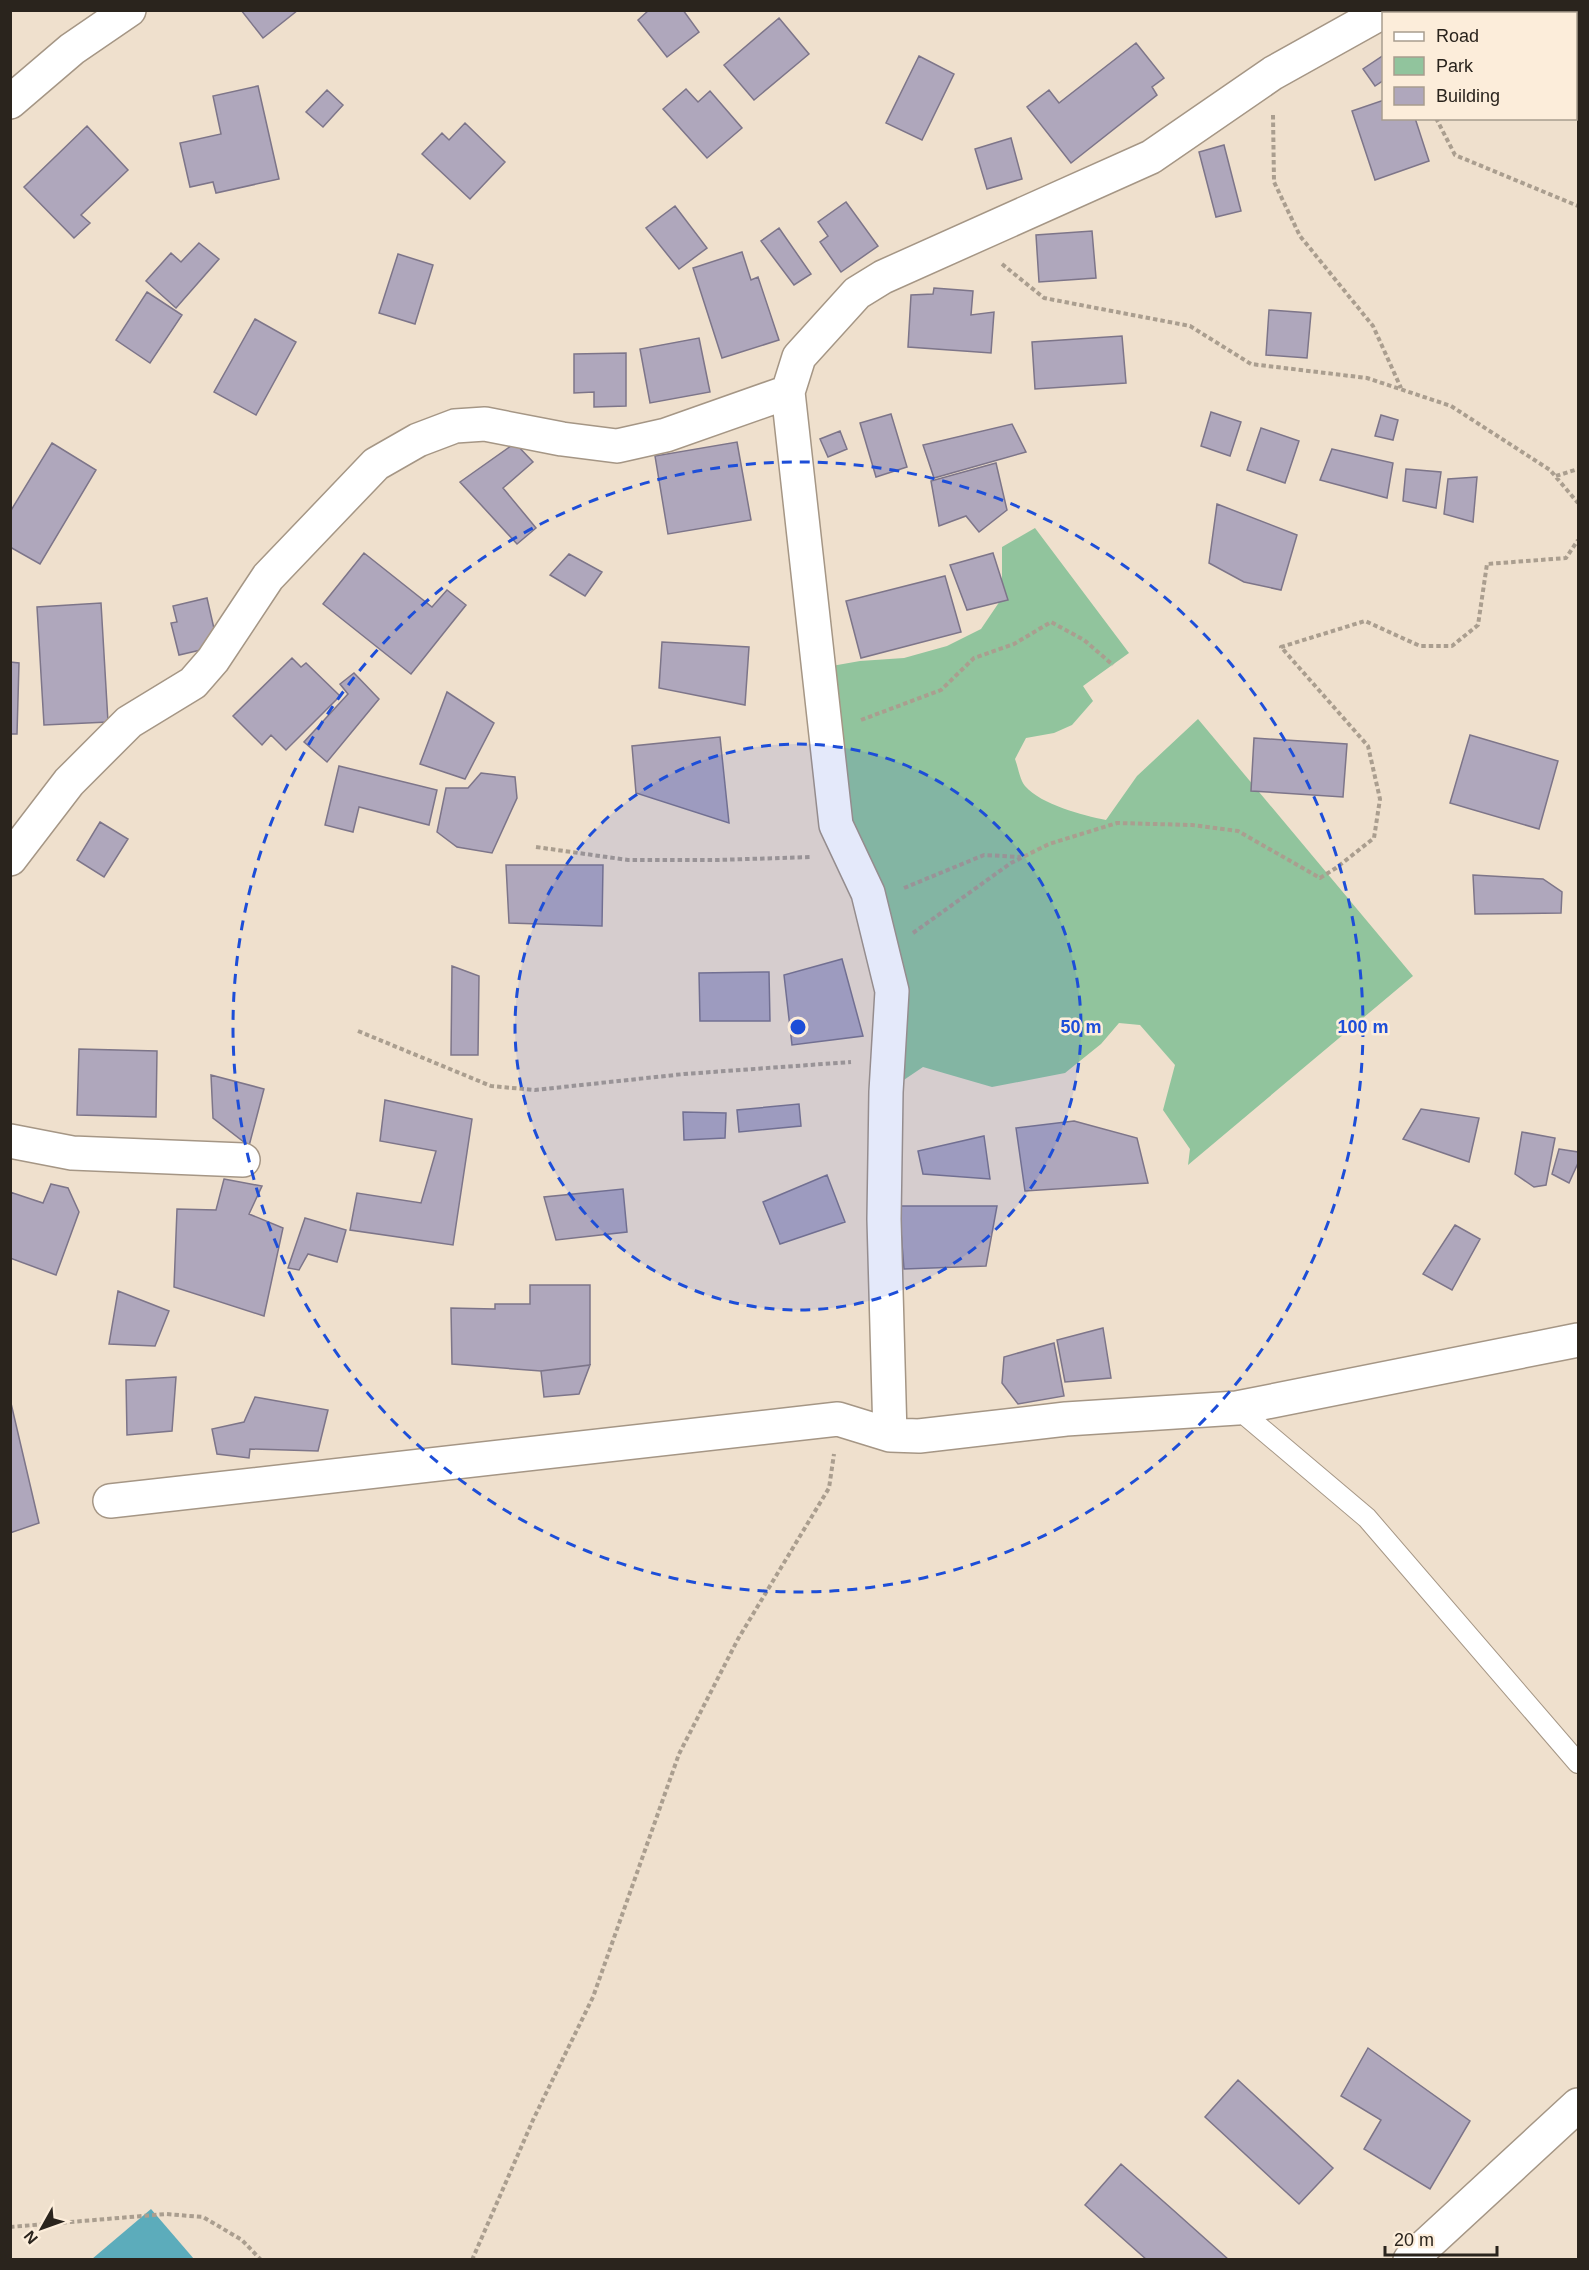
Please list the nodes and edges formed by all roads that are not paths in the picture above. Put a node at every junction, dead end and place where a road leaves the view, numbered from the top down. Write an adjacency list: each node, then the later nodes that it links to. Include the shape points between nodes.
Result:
1 (129, 10): 3 (street, via 72,49)
2 (1382, 12): 4 (street, via 1273,73 1151,157 883,277 857,293 799,357)
3 (10, 102)
4 (788, 392): 5 (street, via 666,435 617,446 485,424 455,426 418,440 376,464 268,577 194,683 129,722 69,782); 10 (street, via 836,825 871,901 892,991 884,1219)
5 (10, 859)
6 (10, 1141): 7 (street, via 72,1153)
7 (243, 1160)
8 (1578, 1340): 9 (street)
9 (1237, 1407): 10 (street, via 1066,1419 920,1436); 12 (lane, via 1367,1518)
10 (890, 1435): 11 (street, via 838,1419)
11 (110, 1501)
12 (1578, 1763)
13 (1578, 2105): 14 (street)
14 (1410, 2259)

